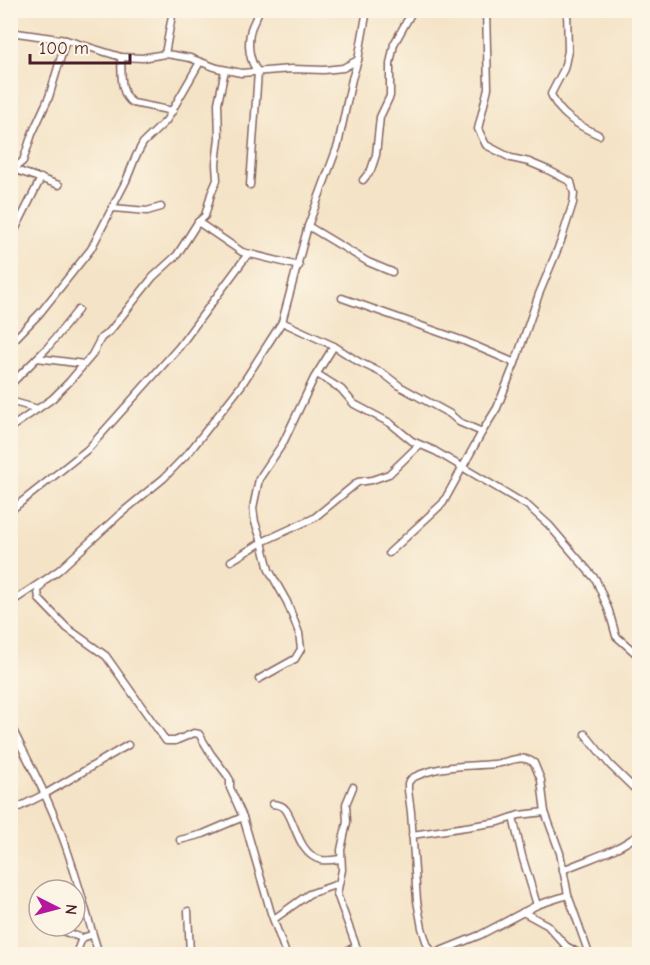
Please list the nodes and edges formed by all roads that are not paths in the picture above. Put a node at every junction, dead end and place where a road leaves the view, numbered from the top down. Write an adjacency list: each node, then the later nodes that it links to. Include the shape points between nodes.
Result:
1 (173, 10): 9 (street)
2 (259, 10): 14 (street, via 249,46 250,59)
3 (367, 10): 11 (street)
4 (413, 10): 19 (street, via 394,44 390,96 380,117 376,155)
5 (486, 10): 36 (street, via 488,88 478,129 486,145 571,182 574,194 561,241)
6 (567, 10): 16 (street, via 568,51 551,94 565,115)
7 (10, 32): 8 (street)
8 (66, 40): 10 (street); 17 (street, via 24,161)
9 (165, 54): 10 (street); 12 (street)
10 (121, 57): 15 (street, via 124,95 128,100)
11 (358, 60): 14 (street, via 343,68); 25 (street, via 338,145)
12 (200, 62): 13 (street); 15 (street)
13 (225, 70): 14 (street); 24 (street, via 218,103 217,180 205,216)
14 (258, 72): 21 (street)
15 (173, 111): 23 (street, via 143,143)
16 (598, 135)
17 (13, 168): 18 (street)
18 (41, 178): 20 (street); 26 (street)
19 (363, 180)
20 (59, 185)
21 (250, 185)
22 (161, 207): 23 (street, via 147,211)
23 (113, 208): 33 (street, via 92,249)
24 (198, 222): 27 (street); 37 (street, via 177,255 153,277)
25 (308, 226): 28 (street); 29 (street)
26 (10, 240)
27 (248, 254): 28 (street); 46 (street, via 180,348 87,449)
28 (299, 266): 32 (street)
29 (392, 272)
30 (342, 298): 36 (street)
31 (78, 310): 35 (street)
32 (282, 322): 34 (street); 50 (street, via 241,386 190,451)
33 (10, 344)
34 (334, 346): 38 (street); 43 (street)
35 (38, 358): 37 (street); 39 (street)
36 (515, 363): 43 (street, via 497,408)
37 (84, 364): 41 (street)
38 (317, 374): 44 (street, via 341,389 354,404 390,423); 47 (street, via 283,443 259,479 253,514)
39 (10, 385)
40 (10, 401): 41 (street)
41 (38, 409): 42 (street)
42 (10, 428)
43 (482, 432): 45 (street)
44 (419, 445): 45 (street); 47 (street, via 389,474 358,482 314,518)
45 (462, 467): 48 (street, via 443,503); 52 (street, via 522,501 549,525 596,580 616,636)
46 (10, 512)
47 (262, 542): 49 (street); 53 (street, via 269,570 299,633 301,649 295,659)
48 (388, 553)
49 (231, 561)
50 (45, 580): 51 (street); 63 (street, via 38,591 39,599 67,628 106,656 162,737 169,742 194,733 203,738 230,780)
51 (10, 601)
52 (639, 657)
53 (259, 679)
54 (10, 724): 58 (street)
55 (585, 734): 59 (street)
56 (128, 745): 58 (street)
57 (353, 787): 68 (street, via 346,804)
58 (45, 794): 61 (street); 76 (street, via 68,852)
59 (639, 794)
60 (273, 804): 68 (street, via 286,810 296,835 313,857 325,861)
61 (10, 808)
62 (544, 812): 64 (street); 66 (street, via 538,771 529,760 448,766 412,778 408,783); 69 (street)
63 (243, 817): 67 (street); 75 (street)
64 (513, 817): 66 (street); 72 (street)
65 (639, 833): 69 (street, via 608,853)
66 (412, 835): 74 (street, via 417,901 422,928 433,954)
67 (180, 840)
68 (340, 859): 70 (street)
69 (563, 870): 71 (street)
70 (338, 884): 75 (street, via 309,894); 79 (street, via 338,898)
71 (568, 895): 72 (street); 86 (street)
72 (537, 905): 74 (street)
73 (188, 911): 82 (street)
74 (523, 912): 85 (street, via 547,925 566,946)
75 (274, 919): 83 (street)
76 (92, 936): 77 (street); 81 (street)
77 (87, 937)
78 (82, 938): 80 (street)
79 (357, 951): 84 (street)
80 (76, 954)
81 (99, 954)
82 (189, 954)
83 (286, 954)
84 (339, 954)
85 (580, 954)
86 (589, 954)

